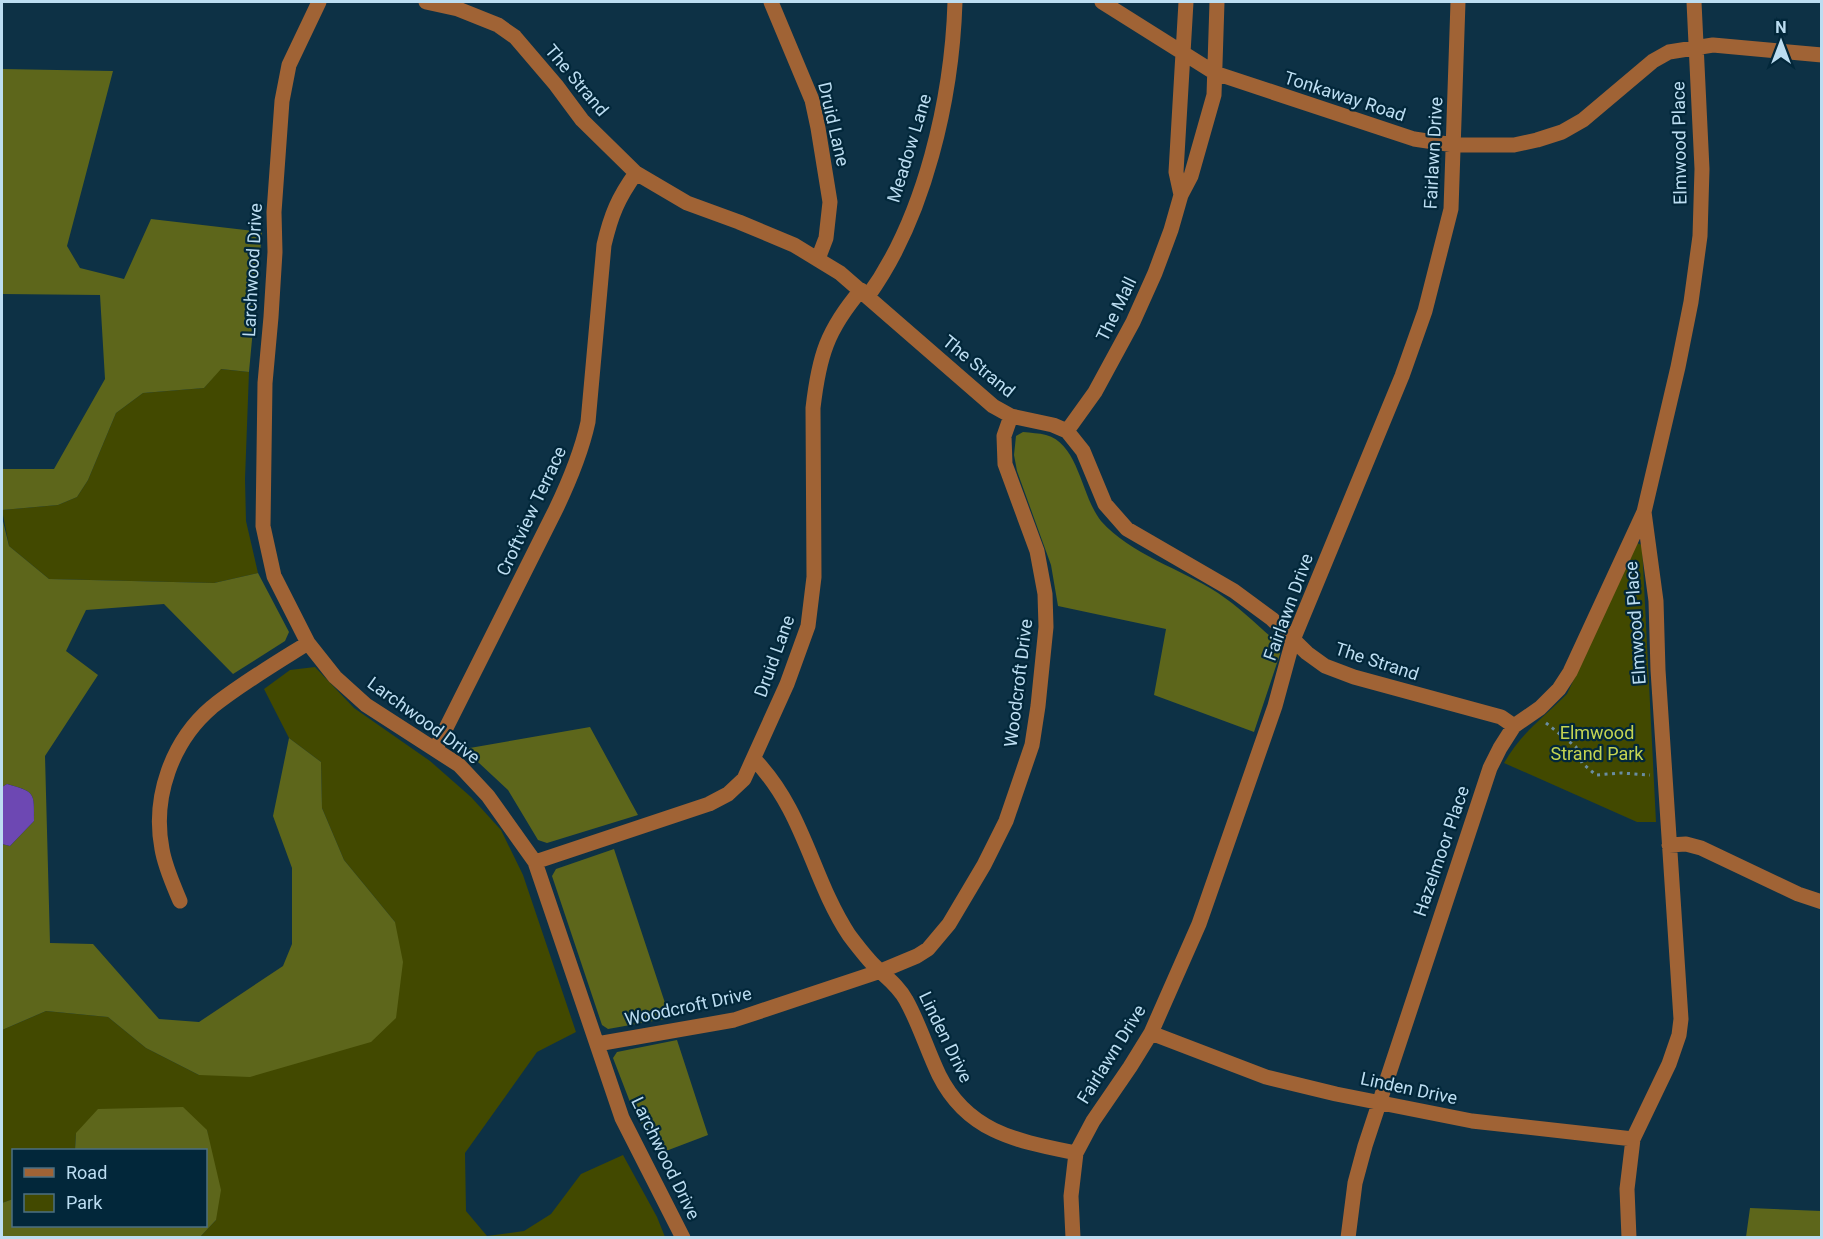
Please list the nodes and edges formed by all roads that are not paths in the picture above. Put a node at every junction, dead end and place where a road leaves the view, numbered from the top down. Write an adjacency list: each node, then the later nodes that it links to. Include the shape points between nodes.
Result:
1 (319, 2): 23 (street, Larchwood Drive, via 290,65 282,101 265,383 263,526 274,576)
2 (426, 2): 15 (street, The Strand, via 480,16 515,37 582,120)
3 (771, 2): 17 (street, Druid Lane, via 813,99 830,202 826,238)
4 (955, 2): 18 (street, Meadow Lane, via 951,67 919,194 882,277)
5 (1102, 2): 11 (street, Tonkaway Road)
6 (1186, 2): 11 (street, The Mall)
7 (1217, 2): 13 (street, The Mall)
8 (1458, 2): 14 (street, Fairlawn Drive)
9 (1694, 2): 10 (street, Elmwood Place)
10 (1696, 46): 12 (street, Tonkaway Road); 14 (street, Tonkaway Road, via 1669,52 1653,61 1583,120 1562,132 1514,145); 21 (street, Elmwood Place, via 1702,169 1700,236 1678,367)
11 (1183, 53): 13 (street, Tonkaway Road); 16 (street, The Mall, via 1176,172)
12 (1821, 55)
13 (1215, 73): 14 (street, Tonkaway Road, via 1414,139); 16 (street, The Mall, via 1214,95 1191,176)
14 (1454, 145): 22 (street, Fairlawn Drive, via 1451,209 1425,311)
15 (636, 173): 17 (street, The Strand, via 687,203 794,245); 25 (street, Croftview Terrace, via 611,217 604,245 588,422 572,475)
16 (1181, 195): 20 (street, The Mall, via 1155,273 1133,321 1095,392)
17 (818, 259): 18 (street, The Strand)
18 (864, 293): 19 (street, The Strand, via 978,395); 26 (street, Druid Lane, via 850,303 827,339 819,365 813,408 814,578 808,626)
19 (1011, 416): 20 (street, The Strand); 31 (street, Woodcroft Drive, via 1004,436 1005,464 1037,551 1046,612 1032,745 1006,820 949,924 928,949)
20 (1067, 431): 22 (street, The Strand, via 1083,451 1105,504 1127,529 1234,591)
21 (1644, 513): 24 (street, Hazelmoor Place, via 1570,672 1532,715); 27 (street, Elmwood Place, via 1656,601)
22 (1293, 640): 24 (street, The Strand, via 1325,666 1502,717); 32 (street, Fairlawn Drive, via 1226,850 1199,924)
23 (308, 643): 25 (street, Larchwood Drive, via 335,677 366,705); 29 (street, via 212,707 195,724 167,771 160,834 166,866)
24 (1514, 726): 34 (street, Hazelmoor Place, via 1490,768 1468,829)
25 (436, 748): 28 (street, Larchwood Drive, via 459,765 488,796)
26 (754, 759): 28 (street, Druid Lane, via 744,779 709,804); 31 (street, Linden Drive, via 781,791 849,935)
27 (1669, 844): 30 (street, via 1701,848); 35 (street, Elmwood Place, via 1679,1035 1670,1064)
28 (536, 862): 33 (street, Larchwood Drive)
29 (180, 901)
30 (1821, 902)
31 (881, 971): 33 (street, Woodcroft Drive, via 735,1020); 36 (street, Linden Drive, via 906,999 940,1076 969,1114 1006,1137)
32 (1151, 1033): 34 (street, Linden Drive, via 1266,1077); 36 (street, Fairlawn Drive)
33 (597, 1044): 37 (street, Larchwood Drive, via 622,1118)
34 (1381, 1102): 35 (street, Linden Drive, via 1472,1121); 39 (street, Hazelmoor Place, via 1355,1183)
35 (1633, 1138): 40 (street, Elmwood Place, via 1627,1189)
36 (1076, 1153): 38 (street, Fairlawn Drive, via 1071,1196)
37 (683, 1238)
38 (1073, 1238)
39 (1348, 1238)
40 (1629, 1238)

